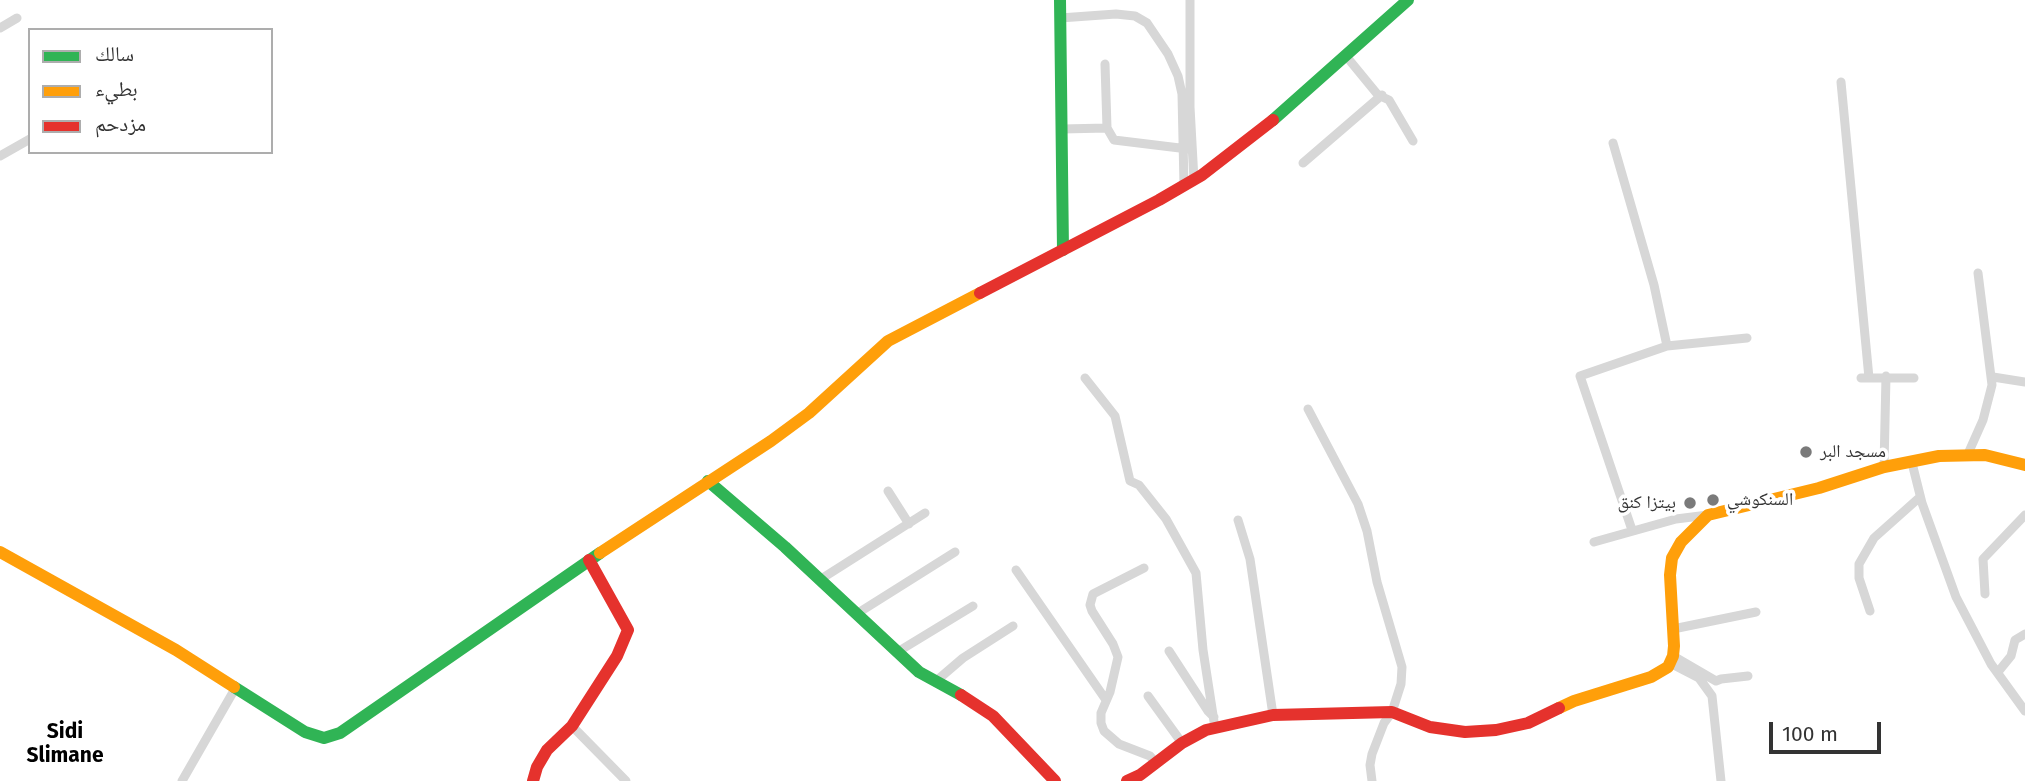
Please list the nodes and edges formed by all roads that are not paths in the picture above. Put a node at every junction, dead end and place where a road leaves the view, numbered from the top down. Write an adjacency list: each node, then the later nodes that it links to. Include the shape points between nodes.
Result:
1 (1060, 0): 5 (street)
2 (1190, 0): 17 (street)
3 (1408, 0): 7 (street)
4 (18, 18): 6 (street)
5 (1060, 18): 12 (street); 16 (street, via 1116,14 1147,23 1178,76)
6 (0, 28)
7 (1346, 56): 10 (street); 20 (street, via 1227,158)
8 (1104, 64): 11 (street)
9 (1841, 82): 25 (street, via 1865,378)
10 (1382, 95): 14 (street); 19 (street)
11 (1107, 128): 12 (street); 16 (street, via 1114,140)
12 (1062, 129): 21 (street)
13 (28, 140): 18 (street)
14 (1413, 141)
15 (1613, 143): 24 (street)
16 (1182, 147): 17 (street); 20 (street)
17 (1192, 151): 20 (street)
18 (0, 156)
19 (1303, 163)
20 (1189, 183): 21 (street)
21 (1063, 250): 35 (street, via 888,341 809,413)
22 (1978, 273): 26 (street)
23 (1747, 338): 24 (street)
24 (1667, 346): 43 (street, via 1580,376)
25 (1886, 376): 28 (street); 34 (street)
26 (1993, 377): 29 (street); 31 (street, via 1983,420)
27 (1085, 378): 71 (street, via 1115,416 1130,481 1139,485 1166,519 1196,573 1202,650)
28 (1914, 378)
29 (2025, 382)
30 (1308, 408): 69 (street, via 1358,504 1367,531 1402,667)
31 (1967, 456): 32 (street, via 1939,456); 33 (street, via 1985,455)
32 (1912, 463): 34 (street); 37 (street)
33 (2025, 465)
34 (1884, 467): 39 (street)
35 (708, 481): 47 (street); 50 (street)
36 (888, 491): 42 (street)
37 (1920, 497): 53 (street, via 1874,538 1862,559 1859,578); 62 (street, via 1956,597)
38 (925, 513): 42 (street)
39 (1708, 515): 43 (street); 57 (street, via 1672,558)
40 (2025, 515): 51 (street, via 1983,559)
41 (1238, 520): 70 (street, via 1250,559)
42 (909, 524): 50 (street)
43 (1632, 530): 44 (street)
44 (1594, 541)
45 (0, 552): 65 (street)
46 (955, 552): 55 (street)
47 (589, 560): 65 (street, via 340,733 324,738 305,732); 72 (street, via 628,630 617,656)
48 (1144, 568): 67 (street, via 1093,594 1092,611 1118,657)
49 (1016, 570): 67 (street)
50 (821, 579): 55 (street)
51 (1984, 594)
52 (973, 606): 60 (street)
53 (1870, 611)
54 (1756, 612): 57 (street)
55 (858, 613): 60 (street)
56 (1013, 626): 64 (street)
57 (1673, 629): 61 (street)
58 (2025, 634): 62 (street, via 2015,640 2011,656)
59 (1169, 650): 71 (street)
60 (899, 651): 64 (street)
61 (1672, 659): 63 (street, via 1716,681); 69 (street, via 1651,677 1574,701 1528,723 1496,730 1430,727); 81 (street, via 1699,678 1712,696)
62 (1998, 672): 68 (street)
63 (1748, 676)
64 (935, 682): 78 (street, via 993,716)
65 (236, 687): 75 (street)
66 (1148, 696): 73 (street)
67 (1106, 700): 74 (street, via 1101,713 1104,732 1119,744 1150,756)
68 (2025, 711)
69 (1392, 712): 70 (street); 80 (street, via 1371,754)
70 (1273, 715): 71 (street)
71 (1215, 722): 73 (street)
72 (572, 726): 76 (street, via 547,750); 77 (street)
73 (1182, 743): 74 (street)
74 (1156, 764): 79 (street)
75 (182, 781)
76 (533, 781)
77 (626, 781)
78 (1055, 781)
79 (1127, 781)
80 (1373, 781)
81 (1721, 781)

